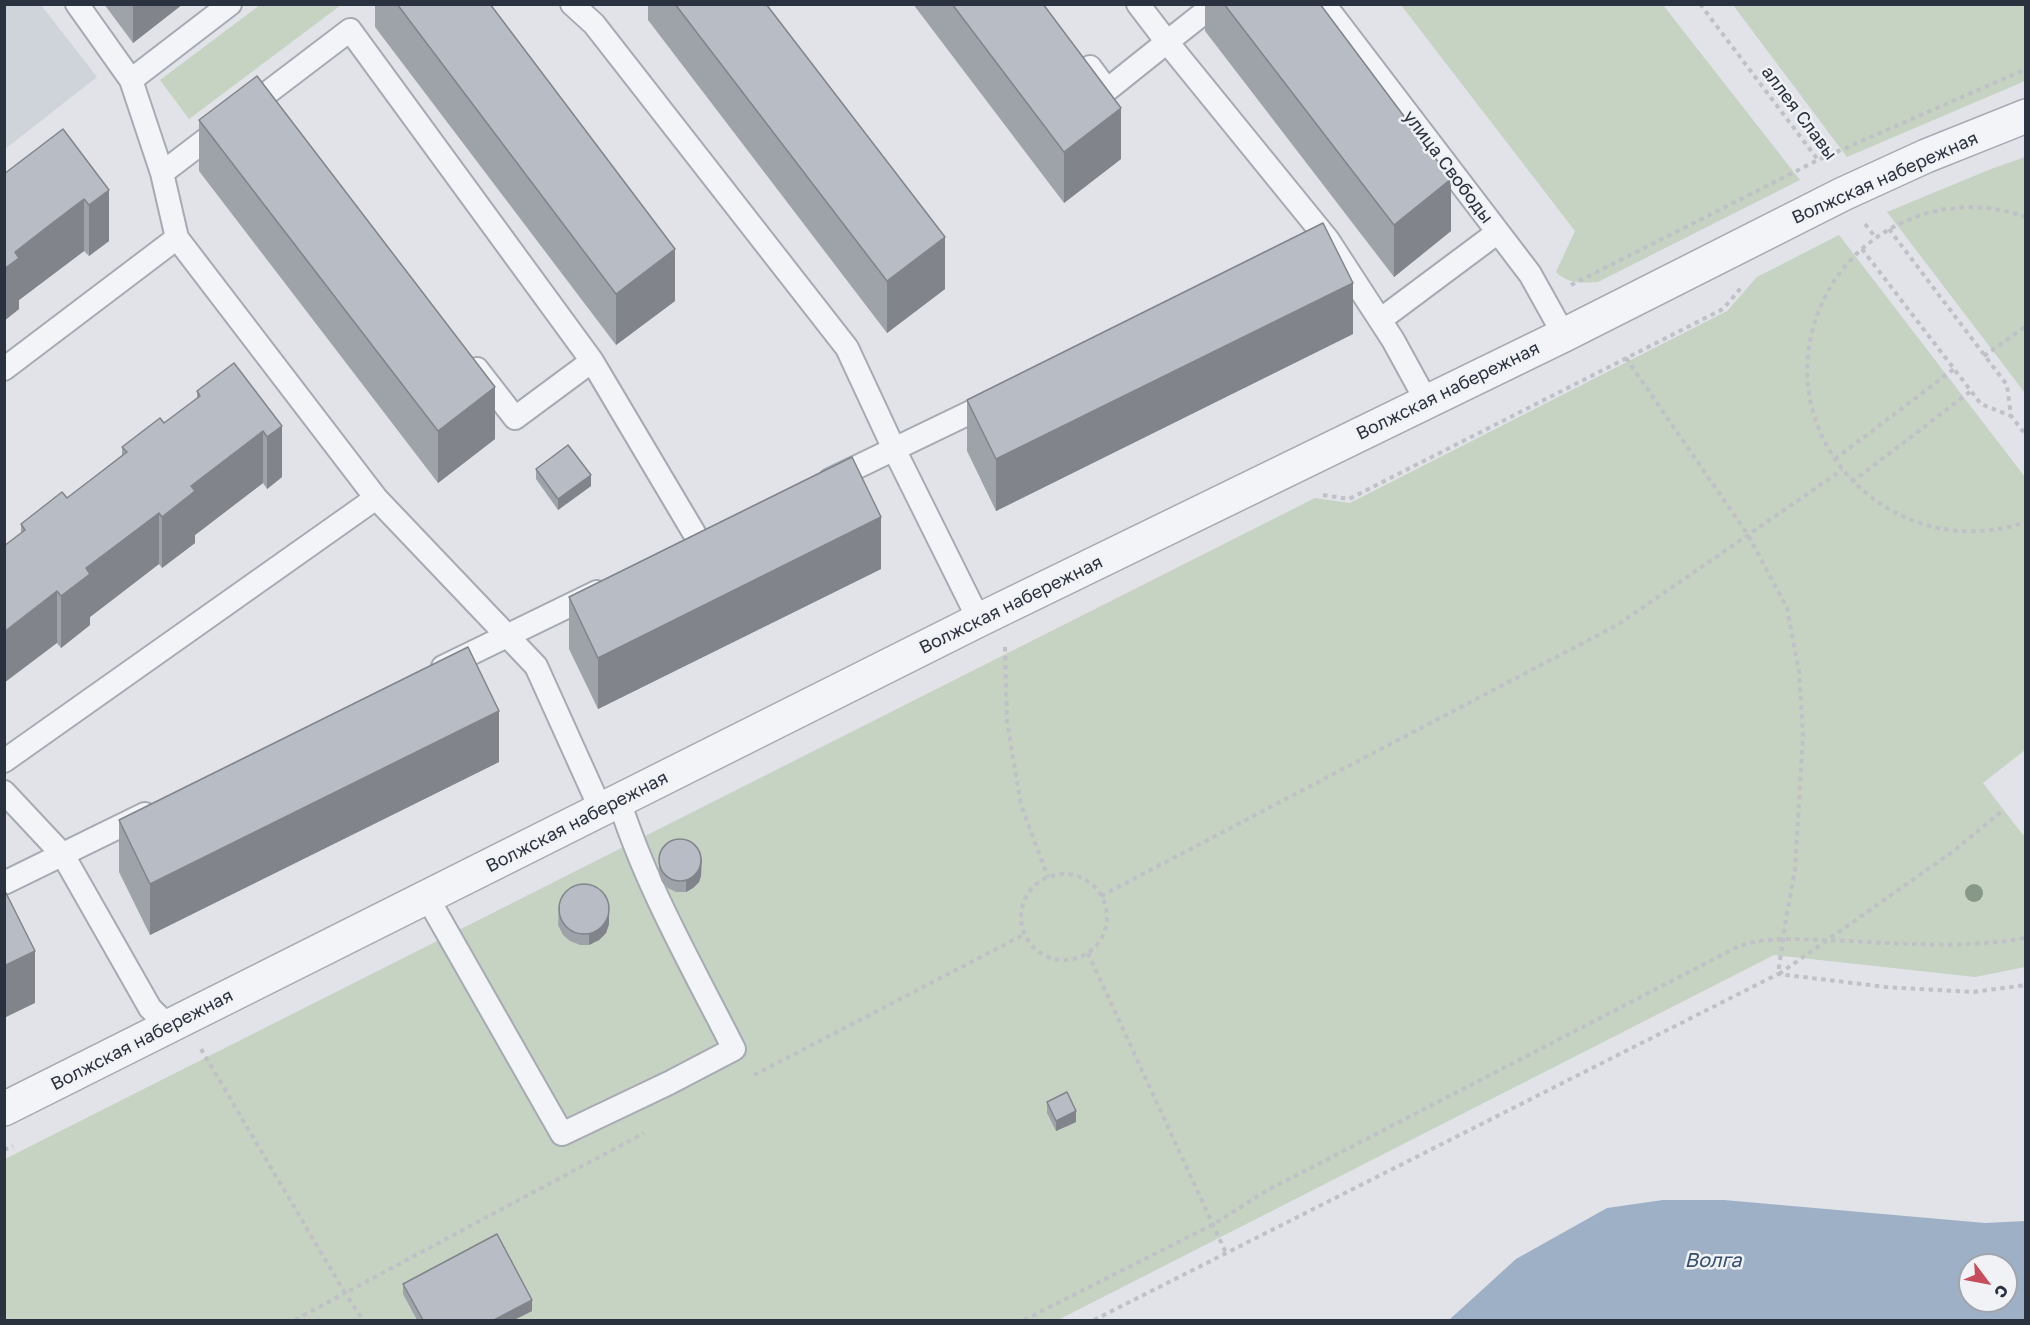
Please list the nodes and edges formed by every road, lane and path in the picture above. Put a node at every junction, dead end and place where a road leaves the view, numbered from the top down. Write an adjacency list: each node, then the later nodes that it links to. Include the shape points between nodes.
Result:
1 (76, 4): 10 (lane)
2 (230, 4): 10 (lane)
3 (572, 4): 39 (lane, via 594,24 847,348)
4 (1138, 4): 8 (lane)
5 (1215, 4): 8 (lane)
6 (1324, 4): 18 (lane, улица Свободы)
7 (1700, 4): 15 (path, аллея Славы)
8 (1167, 42): 9 (lane, via 1107,90); 21 (lane)
9 (1078, 52)
10 (131, 80): 14 (lane)
11 (266, 94): 12 (lane); 14 (lane); 31 (lane, via 350,30)
12 (280, 112)
13 (2025, 116): 15 (street, Волжская набережная)
14 (162, 173): 19 (lane)
15 (1843, 194): 20 (path, аллея Славы); 27 (street, Волжская набережная)
16 (2025, 217): 17 (path, via 1991,209 1958,208 1927,213)
17 (1889, 229): 20 (path); 29 (path)
18 (1498, 232): 25 (lane); 27 (lane, улица Свободы, via 1530,274)
19 (177, 238): 32 (lane); 45 (lane)
20 (1876, 238): 22 (path)
21 (1328, 240): 23 (lane); 25 (lane)
22 (1862, 249): 33 (path); 40 (path, via 1829,289 1810,341 1810,396 1821,435)
23 (1307, 250)
24 (1742, 287): 30 (path, via 1723,309)
25 (1380, 320): 36 (lane)
26 (2025, 326): 29 (path)
27 (1564, 335): 36 (street, Волжская набережная)
28 (465, 354): 31 (lane, via 515,418)
29 (1984, 356): 37 (path, via 2007,385)
30 (1626, 358): 44 (path, via 1349,499); 48 (path)
31 (592, 361): 49 (lane)
32 (4, 369)
33 (1954, 369): 34 (path); 40 (path)
34 (1971, 391): 37 (path, via 1981,404); 42 (path)
35 (1010, 393): 39 (lane)
36 (1427, 402): 52 (street, Волжская набережная)
37 (2011, 416): 38 (path)
38 (2025, 435)
39 (894, 449): 43 (lane); 52 (lane)
40 (1835, 460): 41 (path)
41 (1842, 470): 42 (path); 48 (path)
42 (1852, 482): 46 (path, via 1884,507 1934,528 1974,532)
43 (808, 491)
44 (1321, 495)
45 (376, 498): 53 (lane); 58 (lane)
46 (2025, 522)
47 (722, 532): 49 (lane)
48 (1748, 535): 66 (path, via 1619,624); 70 (path, via 1787,608 1799,672 1803,735 1799,821)
49 (700, 543): 50 (lane)
50 (679, 553)
51 (614, 584): 53 (lane)
52 (979, 620): 61 (street, Волжская набережная)
53 (507, 635): 57 (lane); 61 (lane, via 536,666)
54 (1016, 642): 55 (path)
55 (1005, 647): 56 (path); 64 (path, via 1007,722 1021,805)
56 (995, 653)
57 (422, 677)
58 (4, 761)
59 (4, 792): 63 (lane)
60 (168, 803): 63 (lane)
61 (610, 805): 67 (street, Волжская набережная); 67 (lane, via 630,837 734,1049 669,1083 562,1134)
62 (2003, 810): 71 (path, via 1954,850)
63 (63, 855): 65 (lane); 75 (lane, via 150,1008)
64 (1048, 877): 66 (path, via 1077,876); 68 (path, via 1026,897 1021,911)
65 (4, 884)
66 (1101, 896): 72 (path, via 1106,905 1104,932)
67 (427, 897): 75 (street, Волжская набережная)
68 (1025, 934): 72 (path, via 1036,951 1049,958 1076,959); 79 (path)
69 (2025, 938): 71 (path, via 1962,945)
70 (1783, 939): 71 (path); 73 (path); 84 (path, via 1758,940 1719,956 1266,1191)
71 (1828, 939): 73 (path)
72 (1088, 953): 84 (path)
73 (1778, 974): 74 (path, via 1974,992); 85 (path)
74 (2025, 985)
75 (169, 1027): 80 (street, Волжская набережная)
76 (212, 1044): 77 (path)
77 (201, 1050): 78 (path); 86 (path)
78 (195, 1053)
79 (750, 1077)
80 (4, 1108)
81 (653, 1128): 86 (path)
82 (15, 1145): 83 (path)
83 (4, 1150)
84 (1214, 1224): 85 (path); 89 (path)
85 (1226, 1253): 90 (path)
86 (345, 1293): 87 (path); 88 (path)
87 (294, 1320)
88 (363, 1320)
89 (1024, 1320)
90 (1094, 1320)

